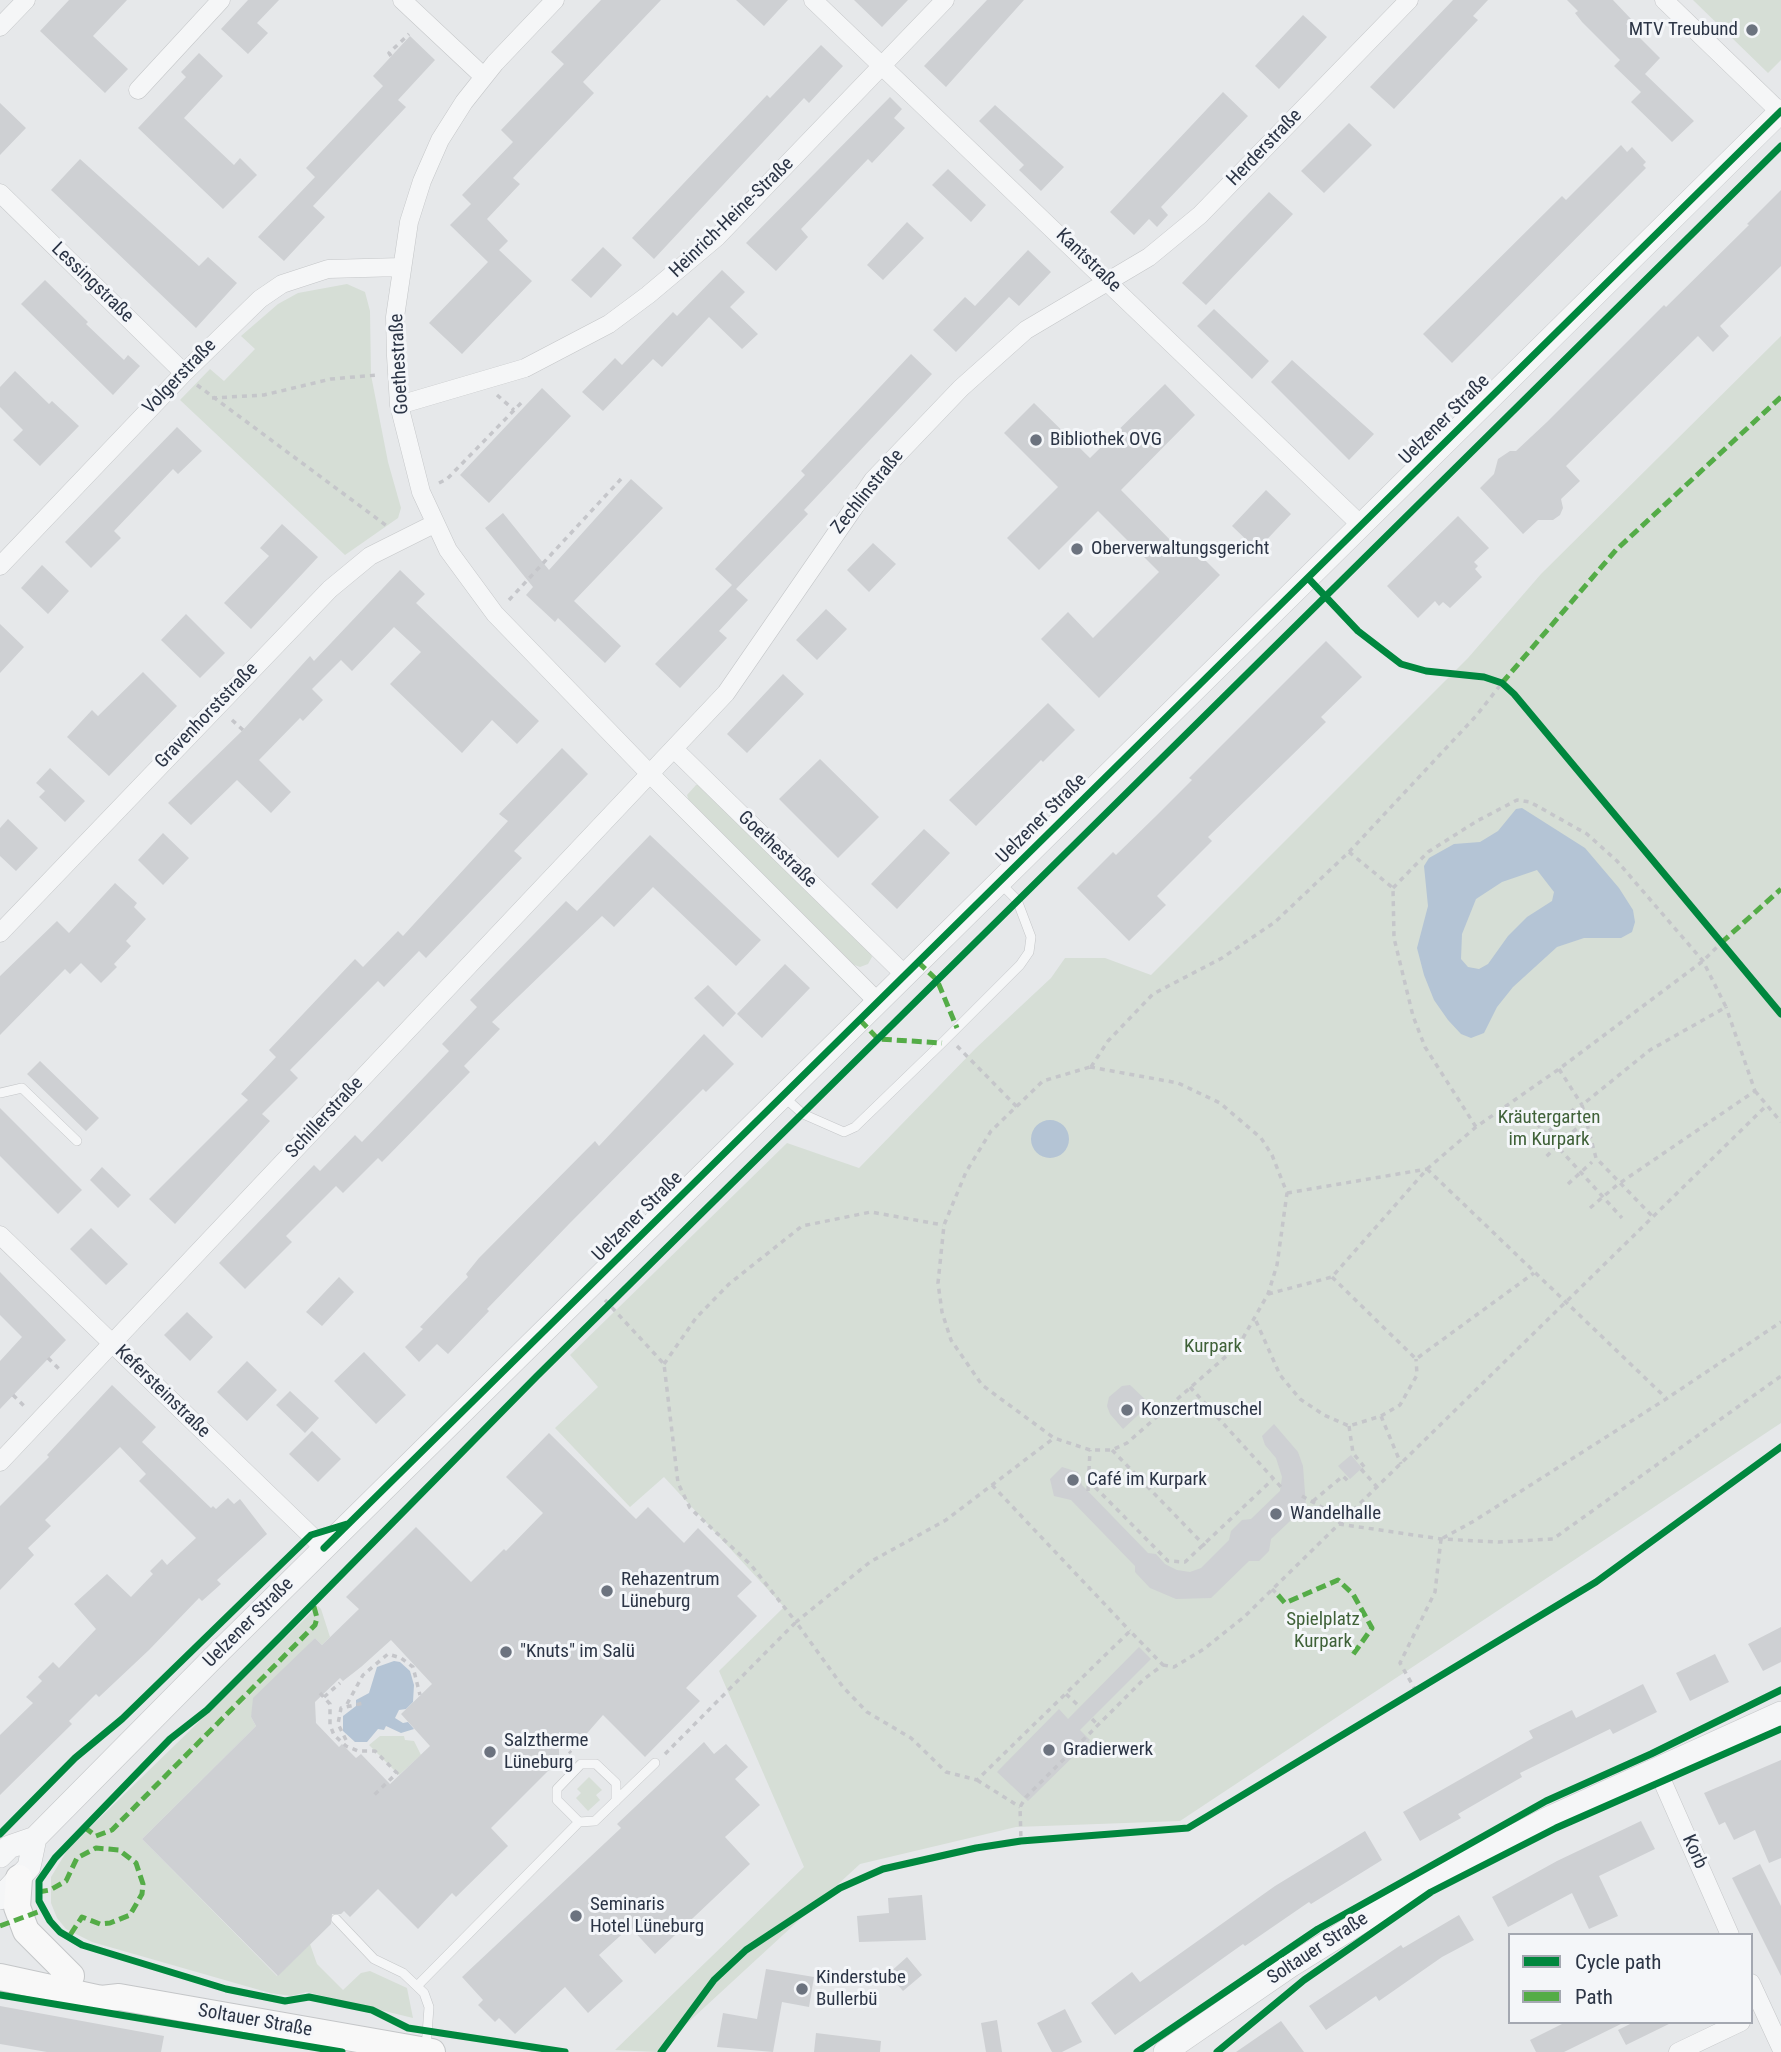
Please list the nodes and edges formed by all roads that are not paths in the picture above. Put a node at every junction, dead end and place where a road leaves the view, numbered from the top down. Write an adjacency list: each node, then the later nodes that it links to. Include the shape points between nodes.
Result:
1 (26, 0): 9 (street)
2 (221, 0): 12 (street)
3 (402, 0): 11 (street)
4 (555, 0): 11 (street, Goethestraße)
5 (813, 0): 10 (street, Kantstraße)
6 (945, 0): 10 (street, Heinrich-Heine-Straße)
7 (1409, 0): 16 (street, Herderstraße, via 1200,215 1149,257)
8 (1664, 0): 13 (street)
9 (0, 27)
10 (883, 66): 16 (street, Kantstraße); 18 (street, Heinrich-Heine-Straße, via 717,237 609,324 525,368)
11 (483, 76): 15 (street, Goethestraße, via 440,139 409,222)
12 (138, 90)
13 (1781, 111): 20 (street, Uelzener Straße)
14 (0, 193): 17 (street, Lessingstraße)
15 (401, 267): 17 (street, Volgerstraße, via 328,269 282,285 243,313); 18 (street, Goethestraße, via 396,317)
16 (1108, 280): 20 (street, Kantstraße); 22 (street, Zechlinstraße, via 1026,330 961,388 873,480 826,543 751,660)
17 (184, 373): 21 (street, Volgerstraße)
18 (399, 405): 19 (street, Goethestraße)
19 (434, 524): 23 (street, Goethestraße, via 495,614); 25 (street, Gravenhorststraße, via 370,556 330,589)
20 (1361, 525): 24 (street, Uelzener Straße)
21 (0, 566)
22 (674, 749): 23 (street); 26 (street, Goethestraße)
23 (650, 774): 27 (street, Goethestraße); 32 (street, Schillerstraße)
24 (1000, 882): 26 (street, Uelzener Straße); 29 (lane, via 1017,900 1031,937 1028,952 942,1043 844,1132 803,1114)
25 (0, 933)
26 (905, 975): 27 (street, Uelzener Straße)
27 (878, 1002): 29 (street, Uelzener Straße)
28 (0, 1093): 30 (lane, via 22,1088)
29 (782, 1096): 34 (street, Uelzener Straße)
30 (76, 1141)
31 (0, 1235): 32 (street, Kefersteinstraße)
32 (112, 1343): 33 (street, Schillerstraße); 34 (street, Kefersteinstraße)
33 (0, 1462)
34 (318, 1542): 40 (street, Uelzener Straße)
35 (1781, 1713): 37 (street, Soltauer Straße)
36 (655, 1763): 38 (lane)
37 (1657, 1769): 45 (street, Korb); 56 (street, Soltauer Straße, via 1427,1881 1290,1966)
38 (616, 1801): 39 (lane, via 596,1821); 39 (lane, via 616,1783 596,1764 581,1764 557,1789 557,1800)
39 (579, 1822): 49 (lane)
40 (35, 1838): 41 (street, Uelzener Straße, via 9,1847); 42 (street, Uelzener Straße, via 29,1867)
41 (0, 1856)
42 (19, 1878): 43 (street, Uelzener Straße); 47 (main road, via 17,1907 26,1931)
43 (0, 1898)
44 (336, 1919): 49 (lane, via 374,1959)
45 (1729, 1933)
46 (0, 1960): 47 (main road, Soltauer Straße)
47 (71, 1976): 51 (main road, Soltauer Straße, via 102,1983)
48 (0, 1977): 51 (main road, Soltauer Straße, via 101,1999)
49 (418, 1985): 55 (lane, via 429,2007)
50 (1753, 1993): 52 (street)
51 (119, 1997): 55 (main road, Soltauer Straße)
52 (1757, 2014): 54 (street)
53 (1737, 2024): 57 (street)
54 (1781, 2048)
55 (429, 2051)
56 (1165, 2052)
57 (1678, 2052)

